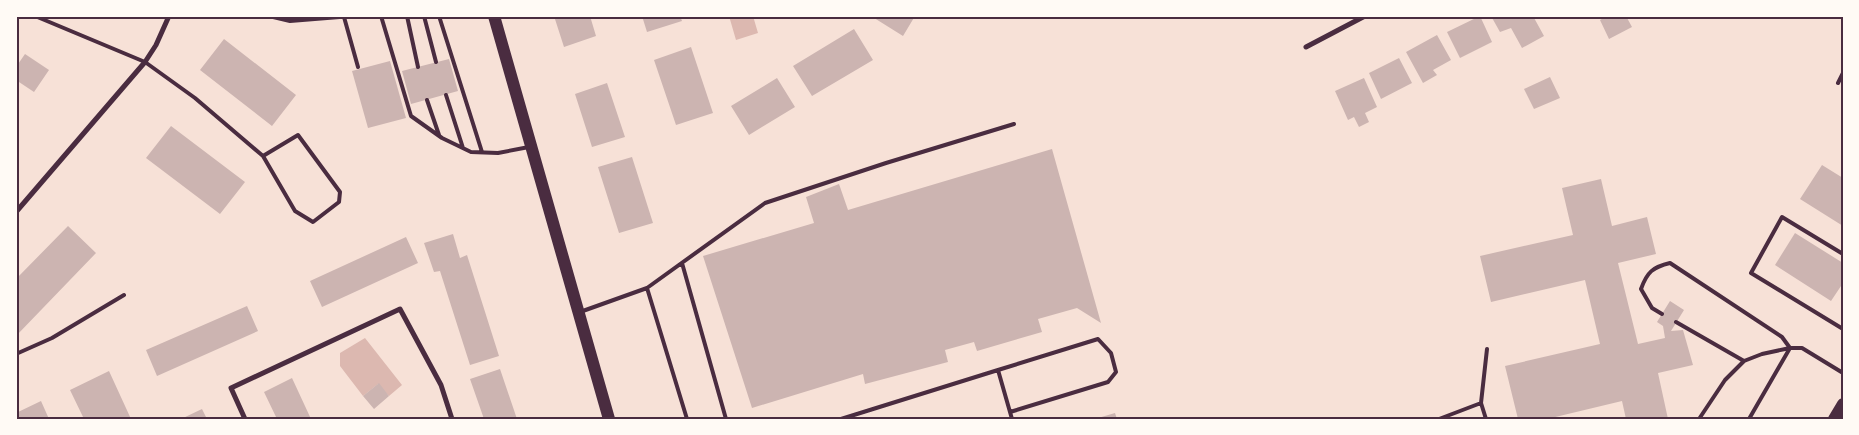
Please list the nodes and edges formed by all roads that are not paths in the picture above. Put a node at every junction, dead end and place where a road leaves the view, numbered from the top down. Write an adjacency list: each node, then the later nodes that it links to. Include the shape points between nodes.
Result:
1 (35, 16): 13 (lane)
2 (169, 16): 13 (street)
3 (270, 16): 11 (lane, via 290,21)
4 (352, 16): 11 (lane)
5 (381, 16): 22 (lane, via 411,116)
6 (407, 16): 16 (lane)
7 (424, 16): 14 (lane)
8 (439, 16): 25 (lane)
9 (494, 16): 23 (main road)
10 (1365, 16): 12 (street)
11 (344, 17): 15 (lane)
12 (1306, 47)
13 (145, 62): 26 (lane, via 195,98); 27 (street)
14 (436, 62)
15 (358, 67)
16 (418, 67)
17 (1843, 73): 18 (lane)
18 (1838, 83)
19 (446, 94): 24 (lane)
20 (427, 100): 22 (lane)
21 (1014, 124): 29 (lane, via 765,203)
22 (439, 135): 24 (lane)
23 (532, 146): 25 (lane, via 498,153); 32 (main road)
24 (463, 148): 25 (lane)
25 (482, 152)
26 (263, 156): 26 (lane, via 295,211 313,222 339,202 340,192 298,135)
27 (16, 212)
28 (1843, 254): 35 (lane, via 1782,217 1751,273)
29 (682, 263): 30 (lane); 50 (lane)
30 (647, 288): 32 (lane); 49 (lane)
31 (124, 295): 38 (lane, via 52,338)
32 (579, 313): 48 (main road)
33 (1662, 314): 36 (lane, via 1652,308 1641,289 1656,266 1670,263 1782,336)
34 (1676, 322): 39 (lane)
35 (1843, 329)
36 (1790, 348): 39 (lane); 41 (lane, via 1802,348); 55 (lane)
37 (1487, 349): 42 (lane)
38 (16, 354)
39 (1744, 361): 54 (lane, via 1725,380)
40 (998, 370): 44 (lane); 44 (lane, via 1098,339 1111,353 1116,372 1108,382); 45 (lane)
41 (1843, 373)
42 (1481, 403): 52 (lane); 53 (lane)
43 (1843, 404): 56 (main road)
44 (1010, 412): 51 (lane)
45 (844, 418)
46 (245, 419): 47 (street, via 231,388 400,310 441,385)
47 (452, 419)
48 (609, 419)
49 (688, 419)
50 (726, 419)
51 (1012, 419)
52 (1439, 419)
53 (1486, 419)
54 (1699, 419)
55 (1749, 419)
56 (1834, 419)

